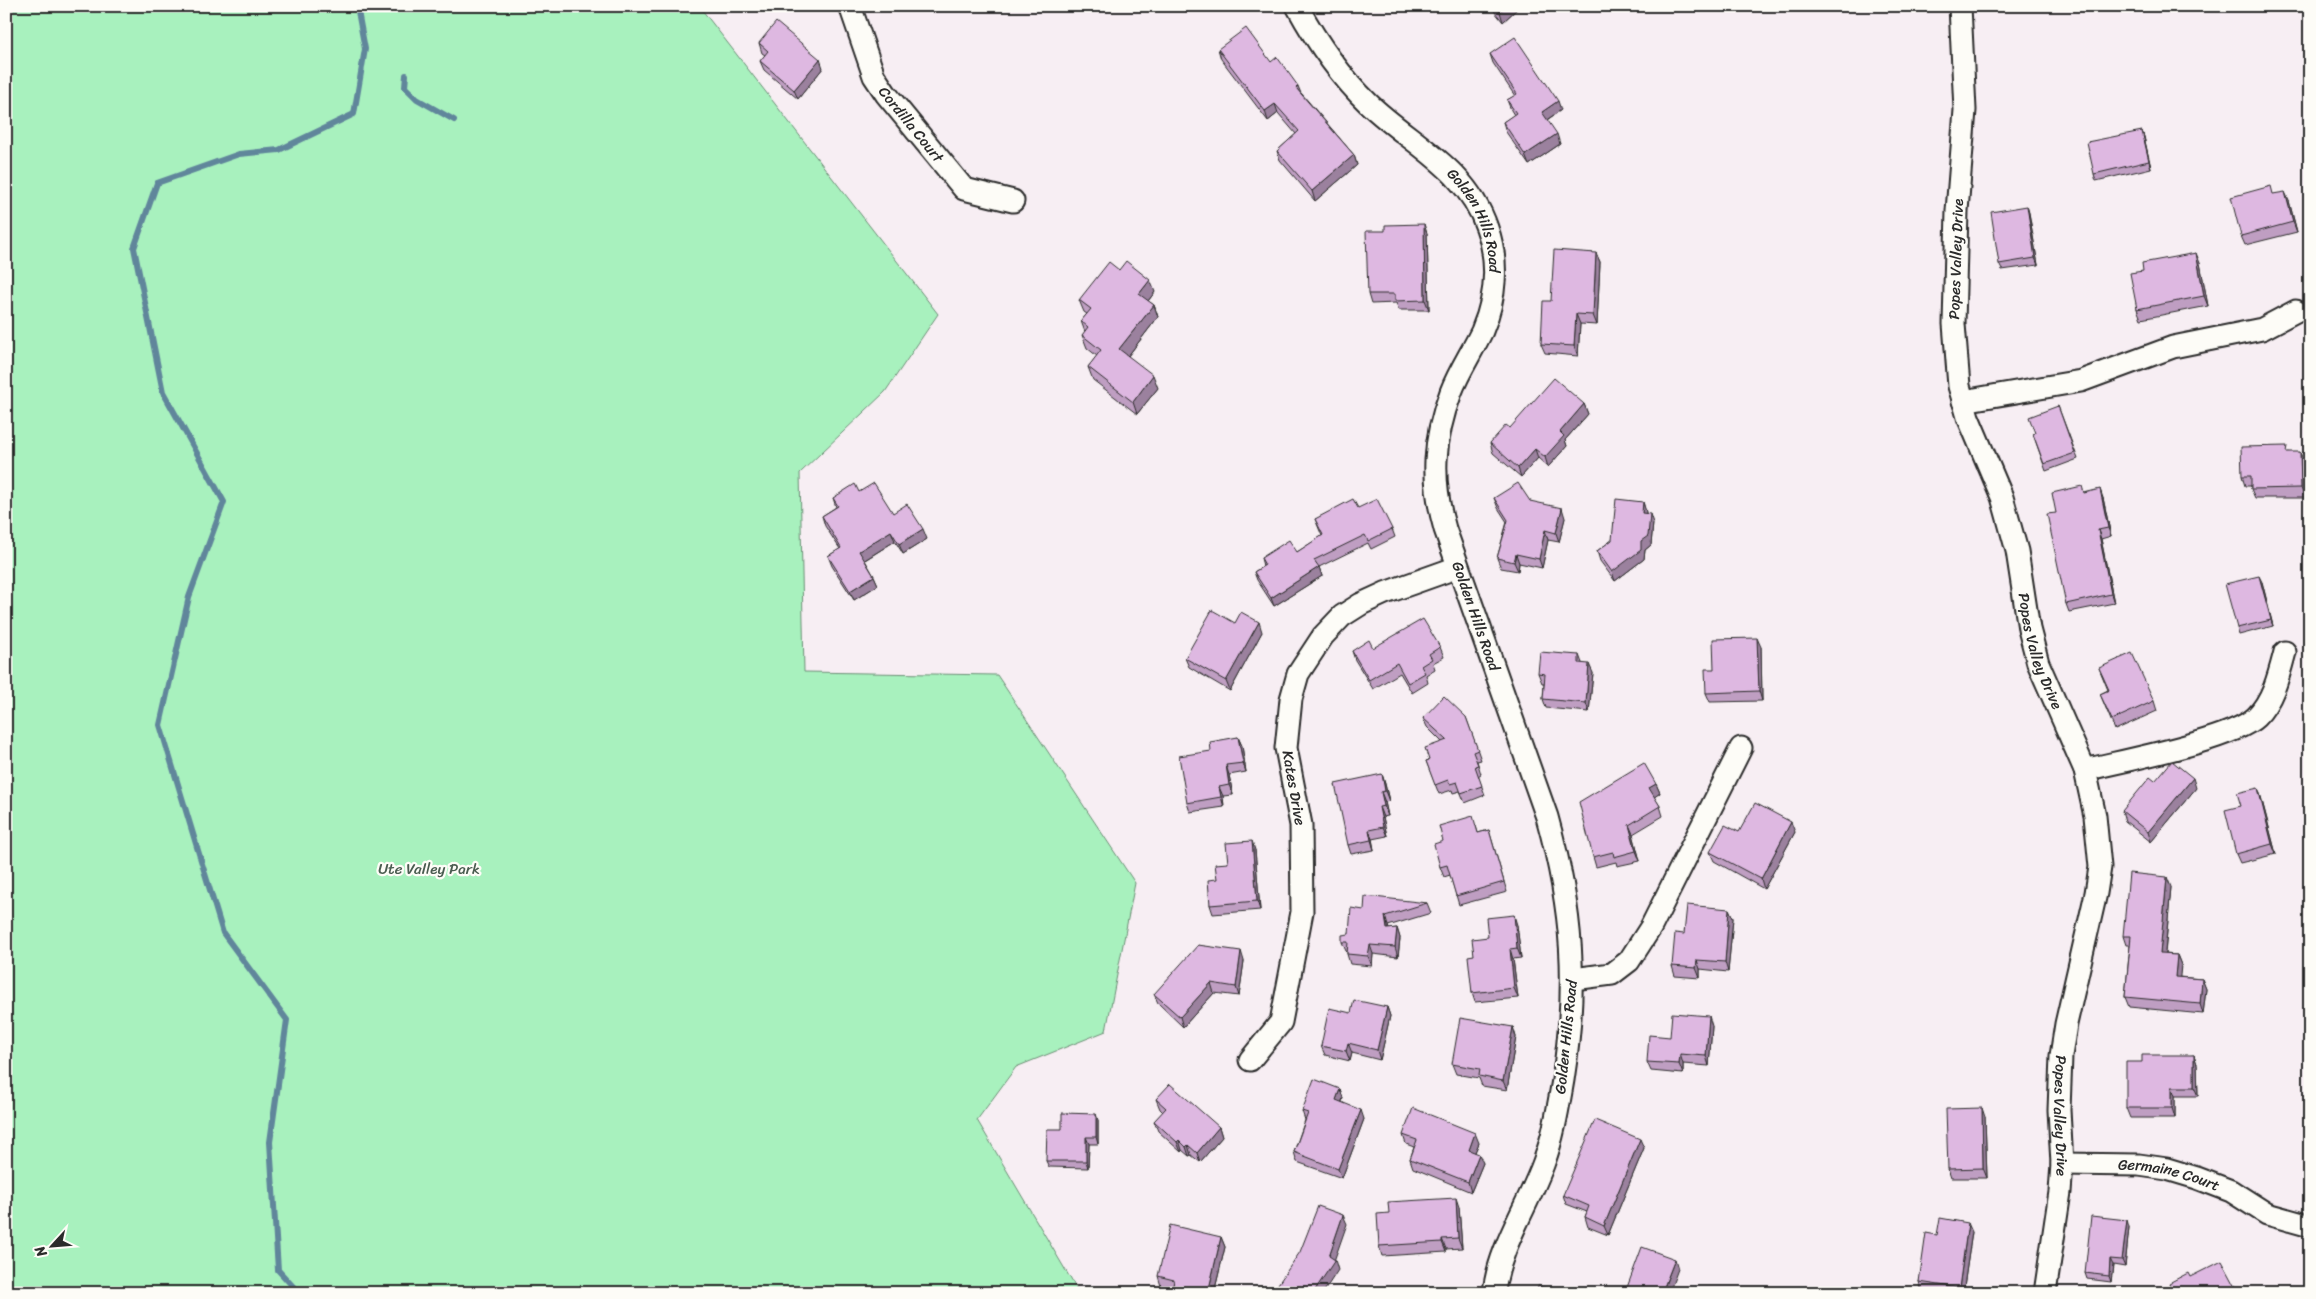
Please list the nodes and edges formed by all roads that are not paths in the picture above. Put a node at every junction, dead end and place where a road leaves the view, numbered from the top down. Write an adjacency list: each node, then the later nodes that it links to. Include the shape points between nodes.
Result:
1 (850, 6): 4 (street, Cordilla Court, via 874,76 964,189)
2 (1297, 6): 7 (street, Golden Hills Road, via 1330,58 1367,102 1454,172 1475,202 1487,227 1495,271 1489,311 1451,391 1436,453 1435,483 1439,507)
3 (1960, 6): 6 (street, Popes Valley Drive, via 1966,110 1957,211 1954,324 1955,358)
4 (1013, 201)
5 (2296, 311): 6 (street, via 2262,329 2173,347 2081,381)
6 (1964, 402): 10 (street, Popes Valley Drive, via 2002,497 2017,551 2029,629 2038,663)
7 (1458, 567): 11 (street, Golden Hills Road, via 1557,854 1570,931); 12 (street, Kates Drive, via 1384,593 1342,616 1323,636 1298,674 1291,699 1286,748 1301,825 1302,912 1281,1022)
8 (2285, 652): 10 (street, via 2276,686 2254,719 2202,740)
9 (1741, 748): 11 (street, via 1650,927 1629,961 1612,974)
10 (2085, 770): 13 (street, Popes Valley Drive, via 2095,816 2100,867 2061,1056)
11 (1573, 980): 15 (street, Golden Hills Road, via 1572,1016 1555,1128 1544,1162 1502,1259)
12 (1250, 1060)
13 (2062, 1164): 14 (street, Germaine Court, via 2139,1165 2167,1169 2231,1191 2267,1214); 16 (street, Popes Valley Drive)
14 (2310, 1226)
15 (1494, 1293)
16 (2045, 1293)

